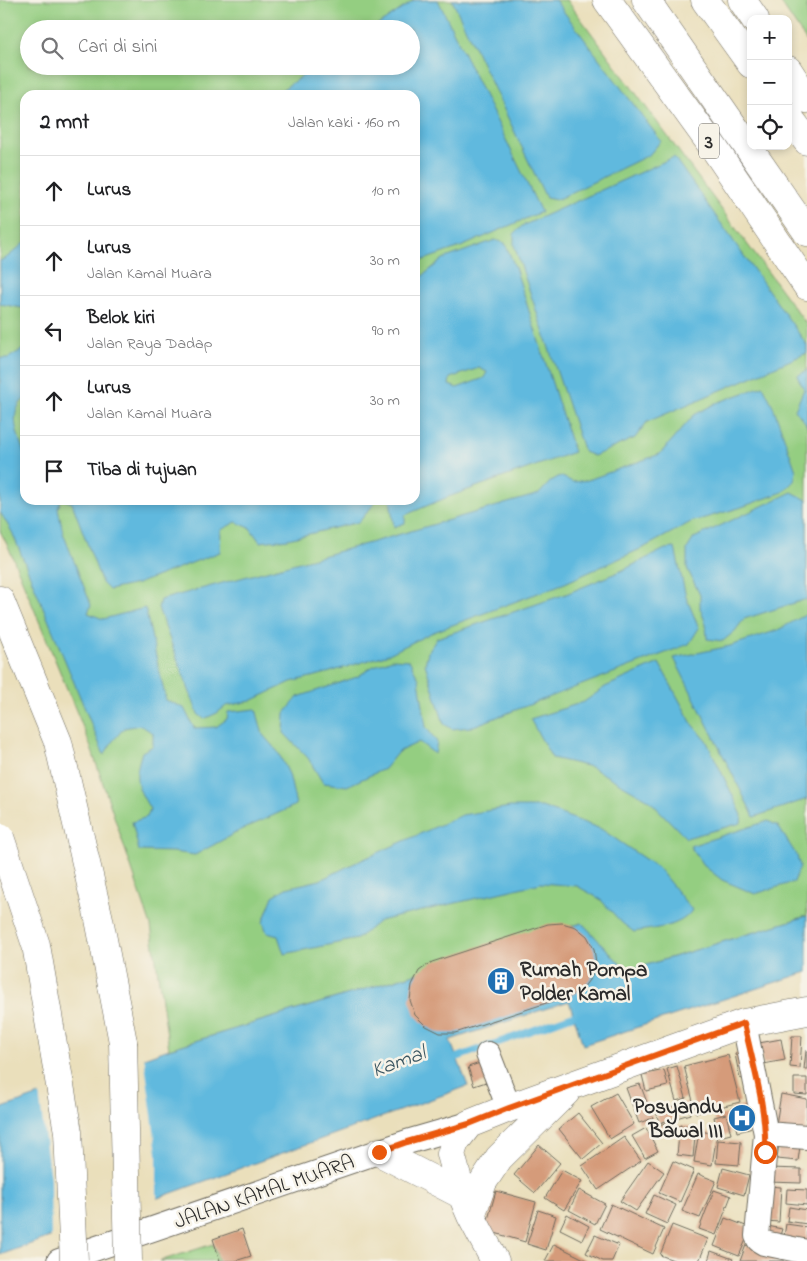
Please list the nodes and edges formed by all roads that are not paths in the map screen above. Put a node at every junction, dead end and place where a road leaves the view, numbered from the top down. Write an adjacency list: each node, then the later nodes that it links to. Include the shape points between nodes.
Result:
1 (607, 0): 10 (main road, 3, via 716,151)
2 (646, 0): 9 (main road, 3)
3 (705, 0): 4 (main road)
4 (748, 60)
5 (792, 76): 6 (main road)
6 (807, 99)
7 (792, 121): 8 (main road)
8 (807, 141)
9 (807, 232)
10 (807, 286)
11 (0, 600): 26 (main road, bridge, via 58,742 100,919 123,1042)
12 (0, 837): 25 (main road, bridge, via 36,945 68,1132)
13 (807, 1011): 14 (main road)
14 (744, 1023): 16 (main road); 19 (street)
15 (488, 1054): 17 (street)
16 (570, 1087): 17 (main road); 22 (main road, via 499,1158)
17 (509, 1108): 18 (main road)
18 (469, 1124): 21 (street, JALAN KAMAL MUARA); 22 (main road, via 455,1142 451,1154)
19 (764, 1124): 20 (street); 23 (street, via 757,1236 764,1242)
20 (807, 1138)
21 (379, 1152): 22 (main road); 24 (street, JALAN KAMAL MUARA)
22 (466, 1206): 27 (main road)
23 (807, 1252)
24 (59, 1261)
25 (74, 1261)
26 (128, 1261)
27 (495, 1261)

